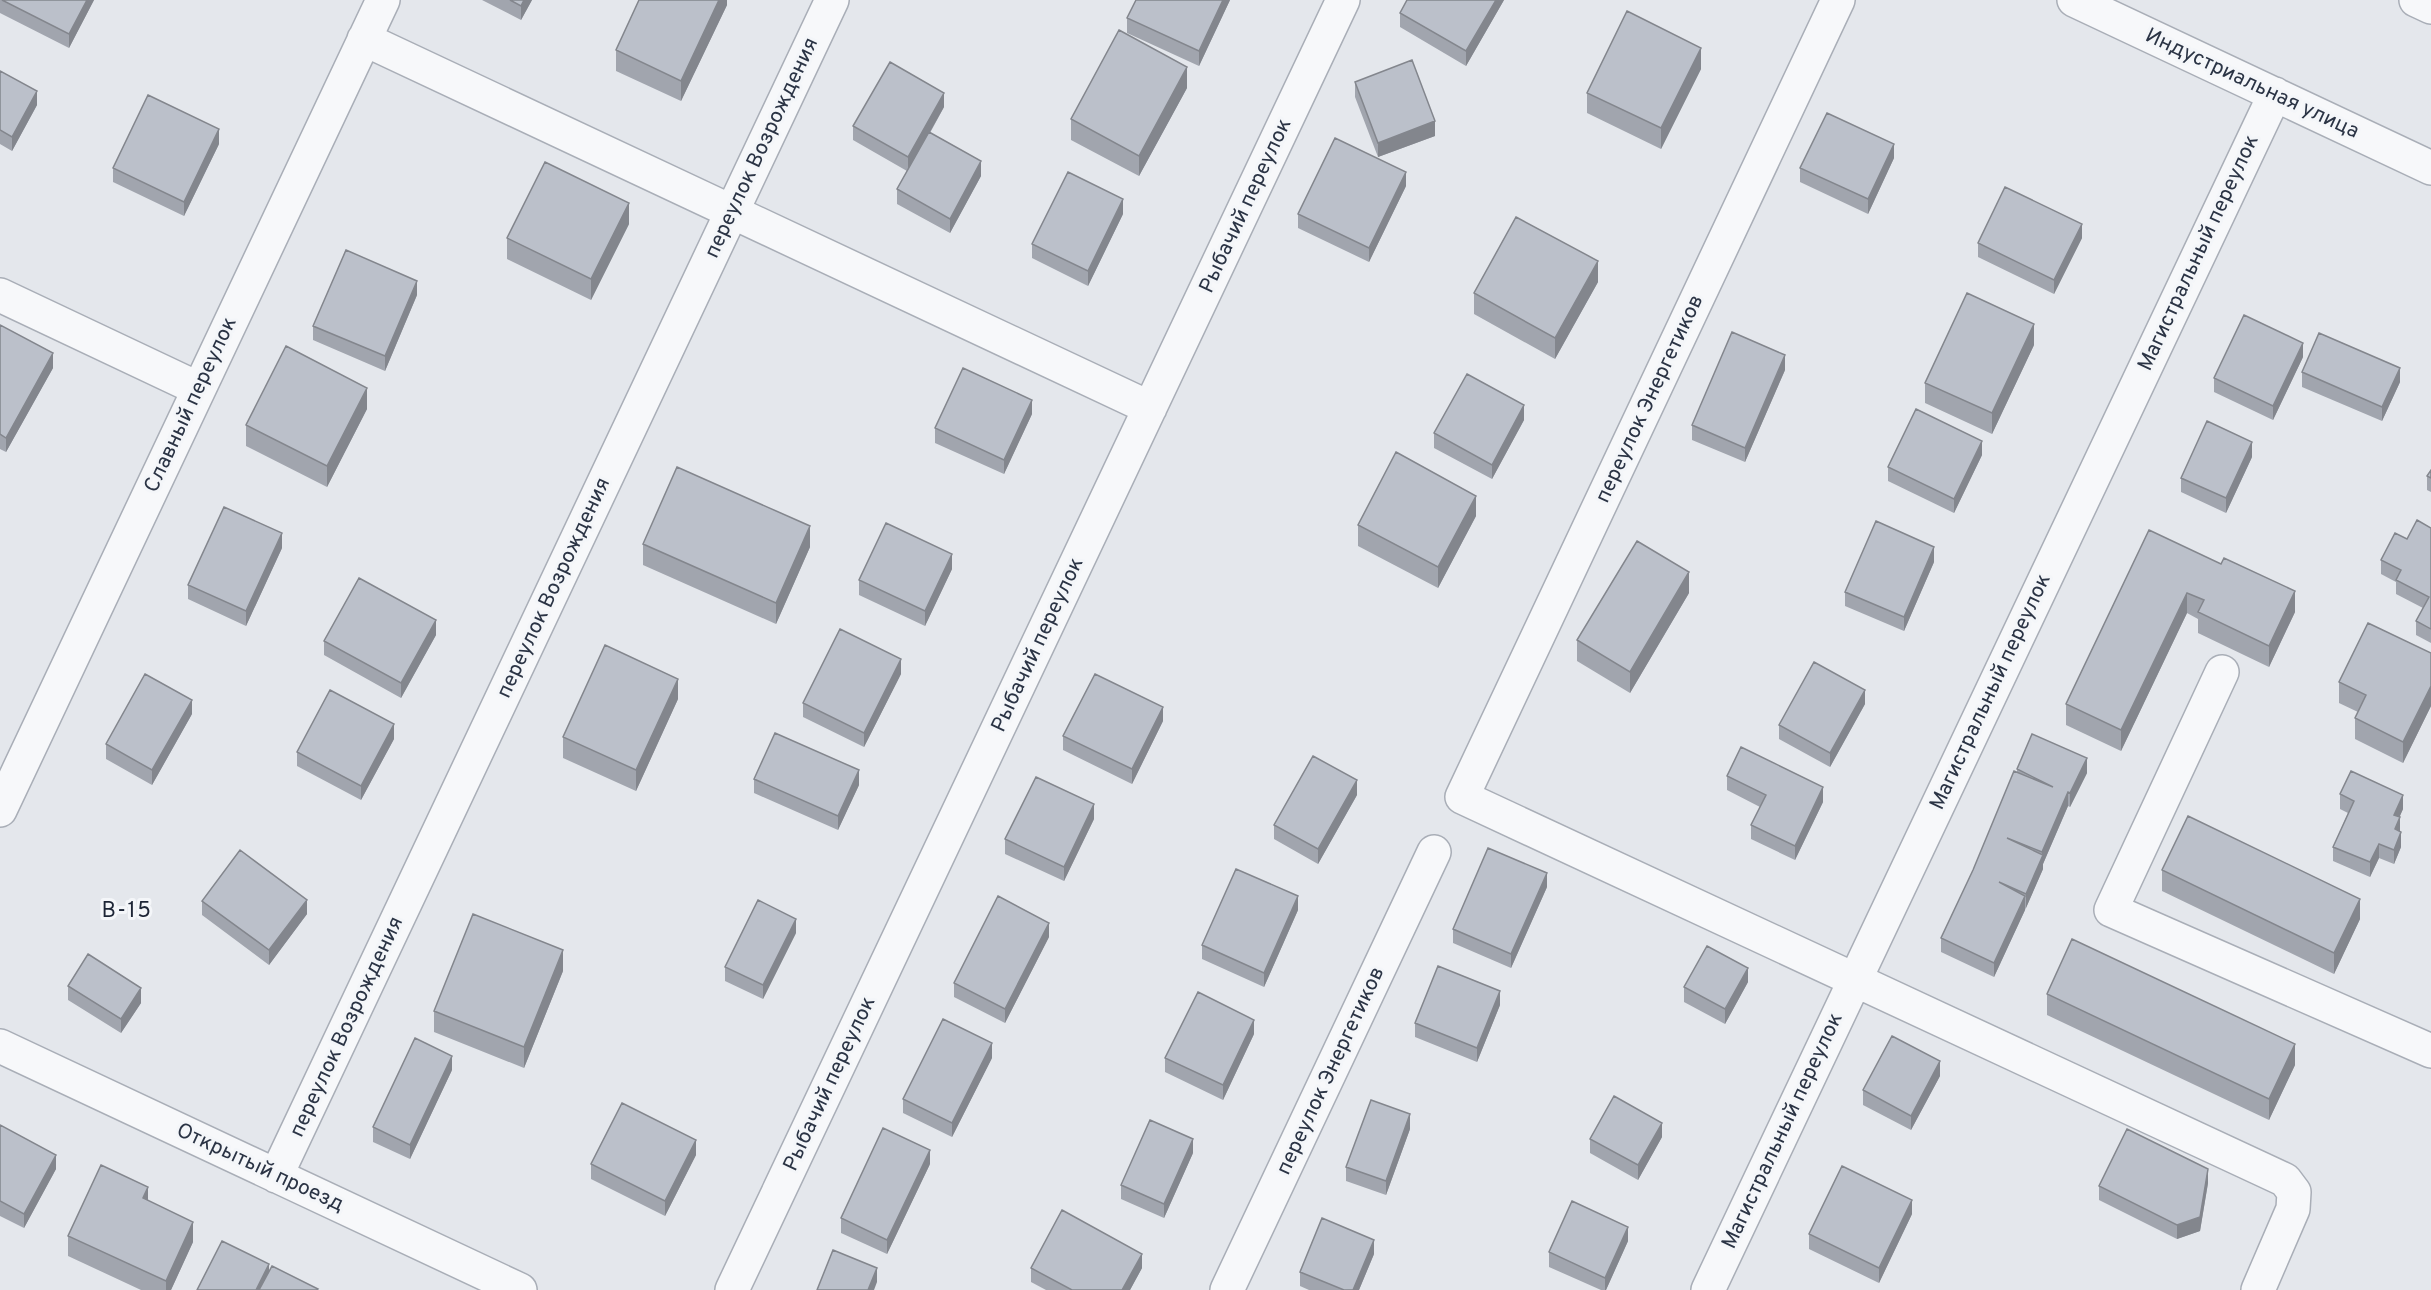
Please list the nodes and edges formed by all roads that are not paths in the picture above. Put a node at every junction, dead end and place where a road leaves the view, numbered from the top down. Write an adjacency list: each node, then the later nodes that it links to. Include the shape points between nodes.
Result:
1 (383, 0): 8 (street, Славный переулок)
2 (832, 0): 11 (street, переулок Возрождения)
3 (1343, 0): 14 (street, Рыбачий переулок)
4 (1838, 0): 18 (street, переулок Энергетиков, via 1462,797)
5 (2074, 0): 9 (street, Индустриальная улица)
6 (2416, 0): 7 (street)
7 (2431, 7)
8 (364, 39): 11 (street); 13 (street, Славный переулок)
9 (2275, 94): 10 (street, Индустриальная улица); 18 (street, Магистральный переулок)
10 (2431, 168)
11 (732, 211): 14 (street); 21 (street, переулок Возрождения)
12 (0, 295): 13 (street)
13 (199, 389): 16 (street, Славный переулок)
14 (1150, 408): 23 (street, Рыбачий переулок)
15 (2222, 672): 20 (street, via 2111,910)
16 (0, 810)
17 (1434, 852): 24 (street, переулок Энергетиков)
18 (1855, 979): 25 (street, Магистральный переулок); 26 (street, via 2285,1180 2294,1192 2293,1209)
19 (0, 1046): 21 (street, Открытый проезд)
20 (2431, 1051)
21 (276, 1176): 22 (street, Открытый проезд)
22 (520, 1290)
23 (732, 1290)
24 (1227, 1290)
25 (1708, 1290)
26 (2258, 1290)

